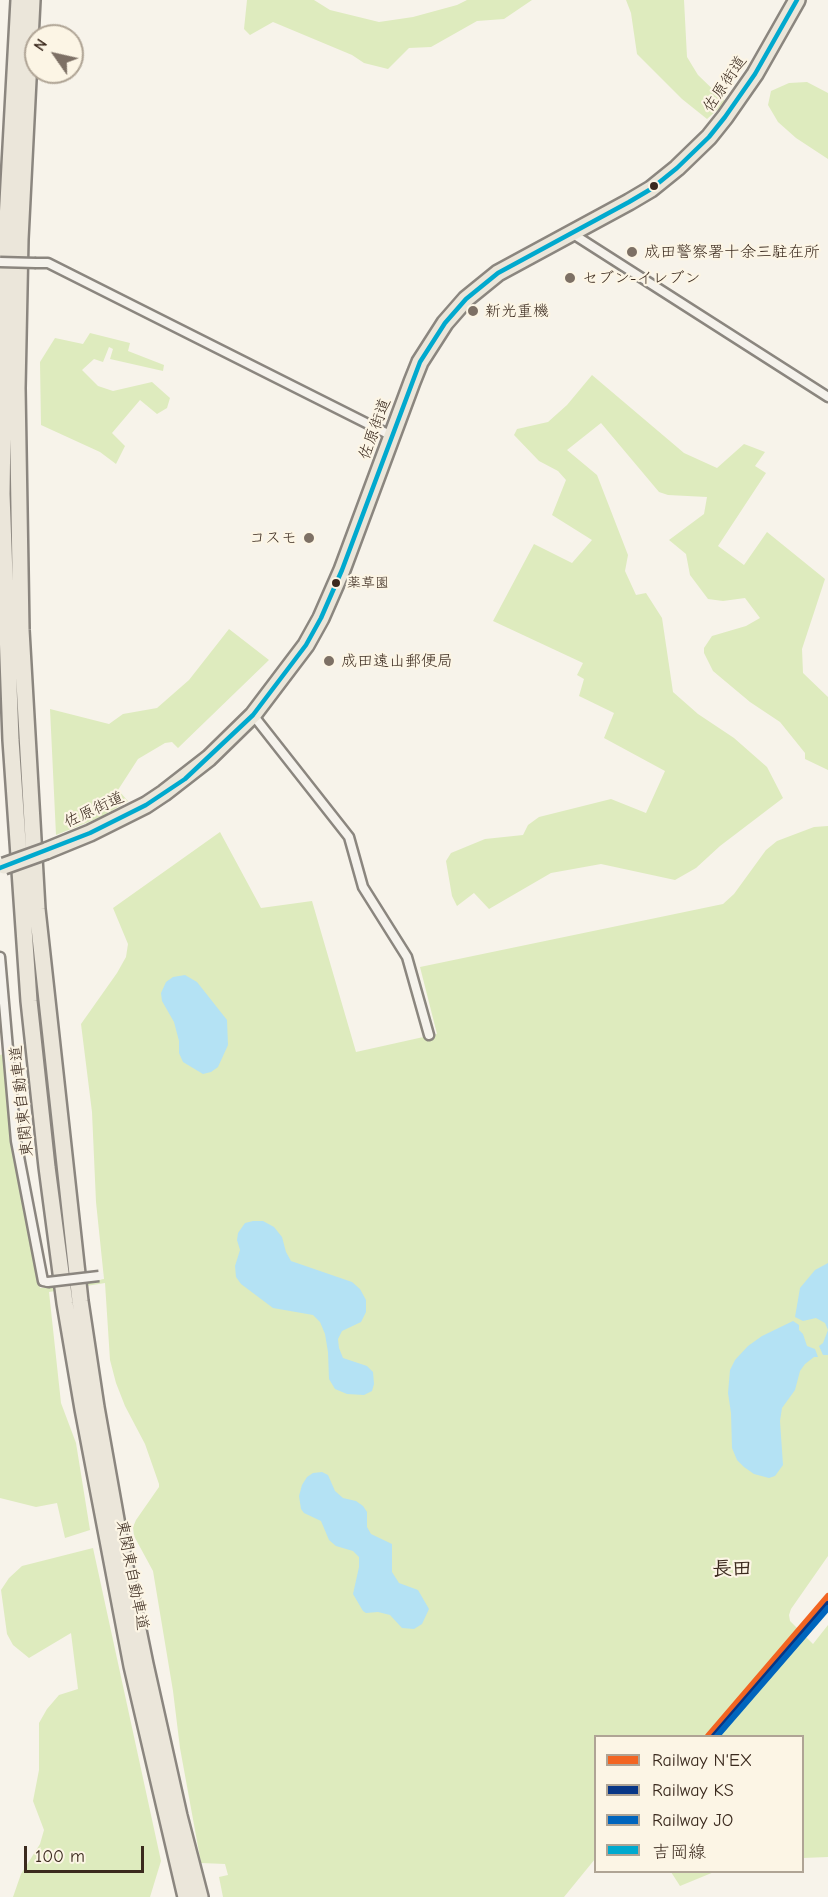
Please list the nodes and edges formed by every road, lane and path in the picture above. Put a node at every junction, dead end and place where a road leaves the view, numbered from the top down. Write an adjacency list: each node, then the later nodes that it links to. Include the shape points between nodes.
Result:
1 (18, 0): 13 (highway, 東関東自動車道, via 6,239 2,494 11,751 29,1001 65,1303 83,1409 132,1666)
2 (32, 0): 14 (highway, 東関東自動車道, via 17,388 21,642 37,909 80,1301 96,1407 145,1664)
3 (797, 0): 4 (highway, 佐原街道, via 739,98 695,152 651,189)
4 (573, 234): 6 (street); 7 (highway, 佐原街道, via 498,273 454,311 420,362)
5 (0, 262): 7 (street, bridge, via 48,263)
6 (828, 397)
7 (392, 436): 8 (highway, 佐原街道, via 325,610 306,645)
8 (253, 715): 9 (highway, 佐原街道, bridge, via 215,752 146,805 90,833); 11 (street, via 349,837 363,887 407,957)
9 (2, 867)
10 (0, 957): 12 (street, bridge, via 16,1141 43,1281)
11 (429, 1035)
12 (99, 1276)
13 (186, 1897)
14 (200, 1897)

